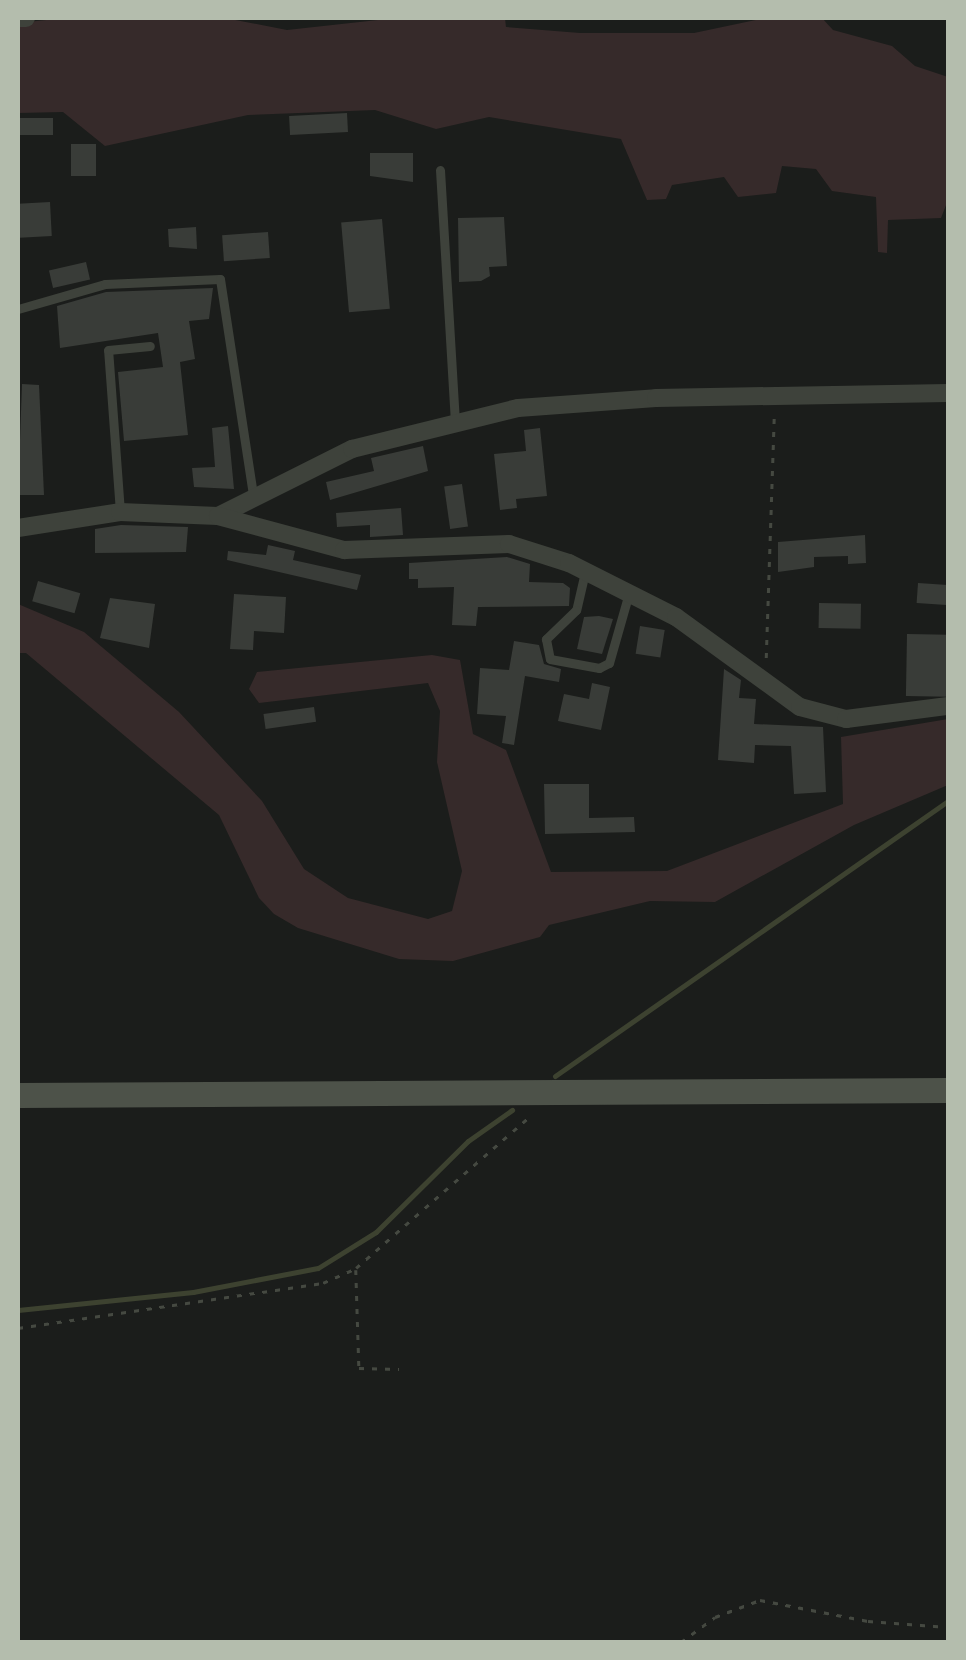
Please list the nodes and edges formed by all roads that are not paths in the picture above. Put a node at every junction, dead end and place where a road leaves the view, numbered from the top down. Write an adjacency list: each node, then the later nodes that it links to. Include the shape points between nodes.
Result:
1 (18, 18): 2 (street)
2 (26, 18)
3 (440, 170): 7 (lane)
4 (18, 310): 8 (lane, via 106,284 220,279)
5 (150, 346): 9 (lane, via 108,350)
6 (948, 393): 7 (street, via 569,403)
7 (455, 421): 8 (street, via 352,449)
8 (253, 495): 10 (street)
9 (120, 512): 10 (street); 11 (street)
10 (218, 516): 12 (street, via 344,550 510,544)
11 (18, 528)
12 (585, 572): 13 (street); 13 (lane, via 576,610 546,640 550,658 600,668 609,662)
13 (629, 593): 14 (street, via 713,638 800,707 846,720)
14 (948, 706)
15 (948, 1090): 16 (street)
16 (18, 1095)

